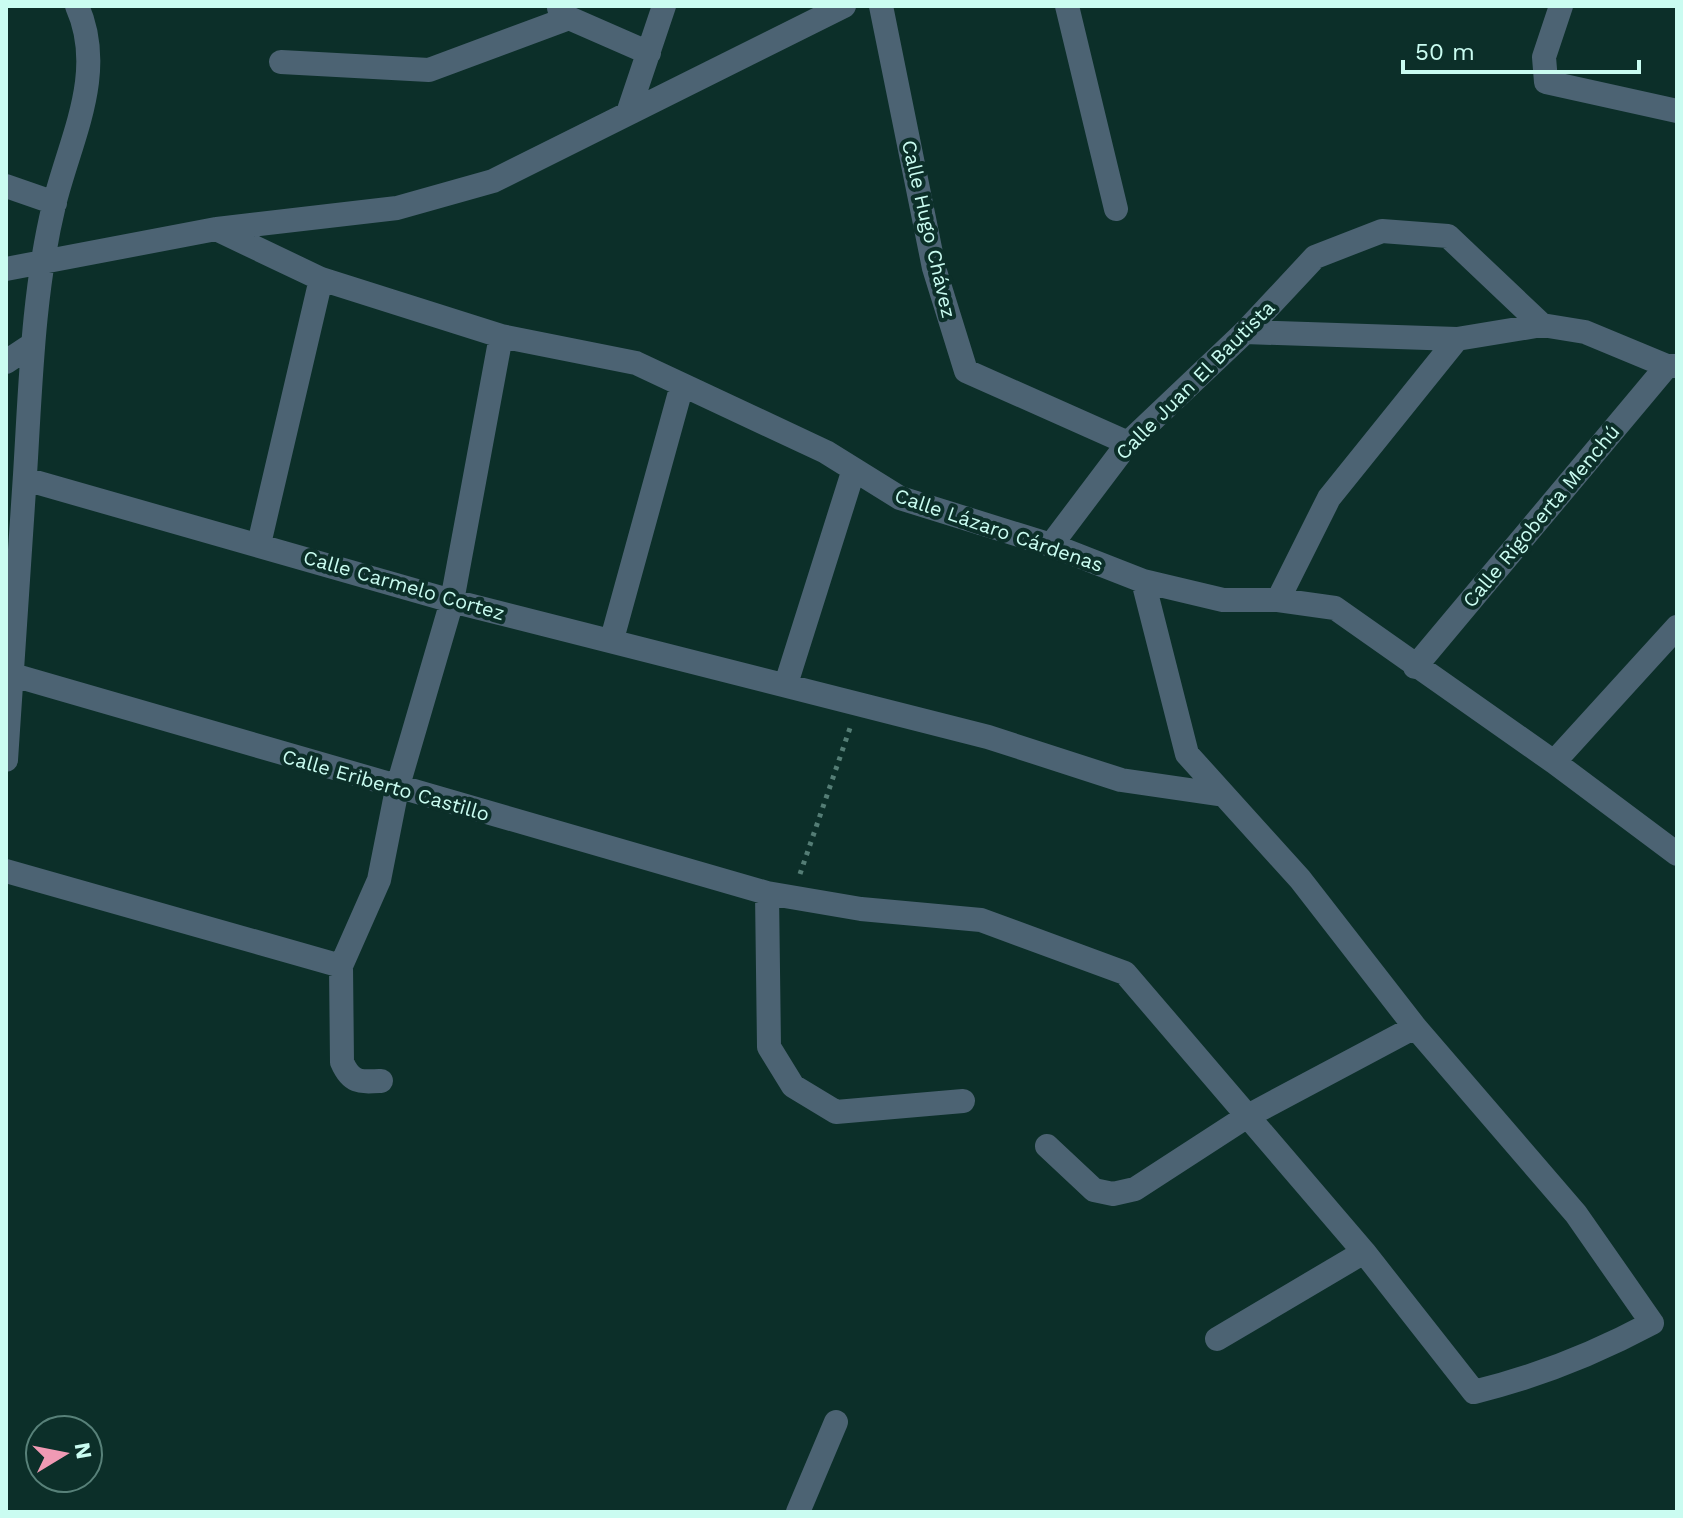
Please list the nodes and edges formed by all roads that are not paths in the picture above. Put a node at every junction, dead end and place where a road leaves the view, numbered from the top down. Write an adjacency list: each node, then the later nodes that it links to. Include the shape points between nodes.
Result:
1 (77, 6): 13 (street, via 88,31 87,100)
2 (664, 6): 8 (street)
3 (844, 6): 11 (street)
4 (881, 6): 27 (street, Calle Hugo Chávez, via 934,268 966,371)
5 (1067, 6): 14 (street)
6 (1561, 6): 10 (street, via 1544,57 1546,82)
7 (563, 12): 8 (street); 9 (street, via 429,70)
8 (649, 53): 11 (street)
9 (281, 62)
10 (1677, 111)
11 (628, 113): 15 (street, via 493,181 411,204)
12 (6, 186): 13 (street)
13 (55, 203): 16 (street)
14 (1116, 209)
15 (216, 229): 16 (street); 18 (street, Calle Lázaro Cárdenas)
16 (42, 265): 17 (street); 23 (street)
17 (6, 269)
18 (321, 279): 21 (street, Calle Lázaro Cárdenas); 31 (street)
19 (1542, 325): 20 (street, Calle Juan El Bautista, via 1448,236 1382,231 1315,257); 22 (street); 25 (street, via 1585,332)
20 (1245, 332): 22 (street); 27 (street, Calle Juan El Bautista)
21 (501, 336): 26 (street, Calle Lázaro Cárdenas, via 636,363); 35 (street)
22 (1457, 339): 34 (street, via 1329,498)
23 (33, 344): 24 (street); 29 (street)
24 (6, 362)
25 (1672, 366): 38 (street, Calle Rigoberta Menchú)
26 (682, 385): 28 (street, Calle Lázaro Cárdenas, via 826,452); 37 (street)
27 (1128, 443): 32 (street, Calle Juan El Bautista)
28 (853, 472): 32 (street, Calle Lázaro Cárdenas, via 900,498); 40 (street)
29 (25, 479): 30 (street); 31 (street, Calle Carmelo Cortez)
30 (13, 541): 39 (street)
31 (259, 544): 35 (street, Calle Carmelo Cortez)
32 (1051, 545): 33 (street, Calle Lázaro Cárdenas)
33 (1143, 581): 34 (street, Calle Lázaro Cárdenas, via 1223,600); 44 (street, via 1187,754)
34 (1278, 600): 38 (street, Calle Lázaro Cárdenas, via 1335,608)
35 (452, 601): 37 (street, Calle Carmelo Cortez); 43 (street)
36 (1677, 627): 42 (street)
37 (612, 639): 40 (street, Calle Carmelo Cortez)
38 (1415, 667): 42 (street, Calle Lázaro Cárdenas)
39 (9, 674): 41 (street); 43 (street, Calle Eriberto Castillo)
40 (786, 684): 44 (street, Calle Carmelo Cortez, via 988,737 1121,780)
41 (6, 760)
42 (1554, 762): 45 (street, Calle Lázaro Cárdenas)
43 (397, 789): 47 (street, Calle Eriberto Castillo); 48 (street, via 379,880)
44 (1224, 795): 49 (street, via 1300,879)
45 (1677, 854)
46 (6, 871): 48 (street)
47 (767, 893): 51 (street, via 769,1047 793,1086 836,1112); 52 (street, Calle Eriberto Castillo, via 861,909 981,920 1125,973)
48 (341, 966): 50 (street, via 342,1062 358,1083)
49 (1415, 1027): 52 (street); 54 (street, Calle Eriberto Castillo, via 1576,1214 1652,1323 1610,1346 1474,1392)
50 (381, 1081)
51 (963, 1101)
52 (1246, 1117): 53 (street, via 1135,1189 1113,1194 1094,1190); 54 (street, Calle Eriberto Castillo)
53 (1047, 1146)
54 (1364, 1252): 55 (street)
55 (1217, 1339)
56 (836, 1422): 57 (street)
57 (798, 1512)

